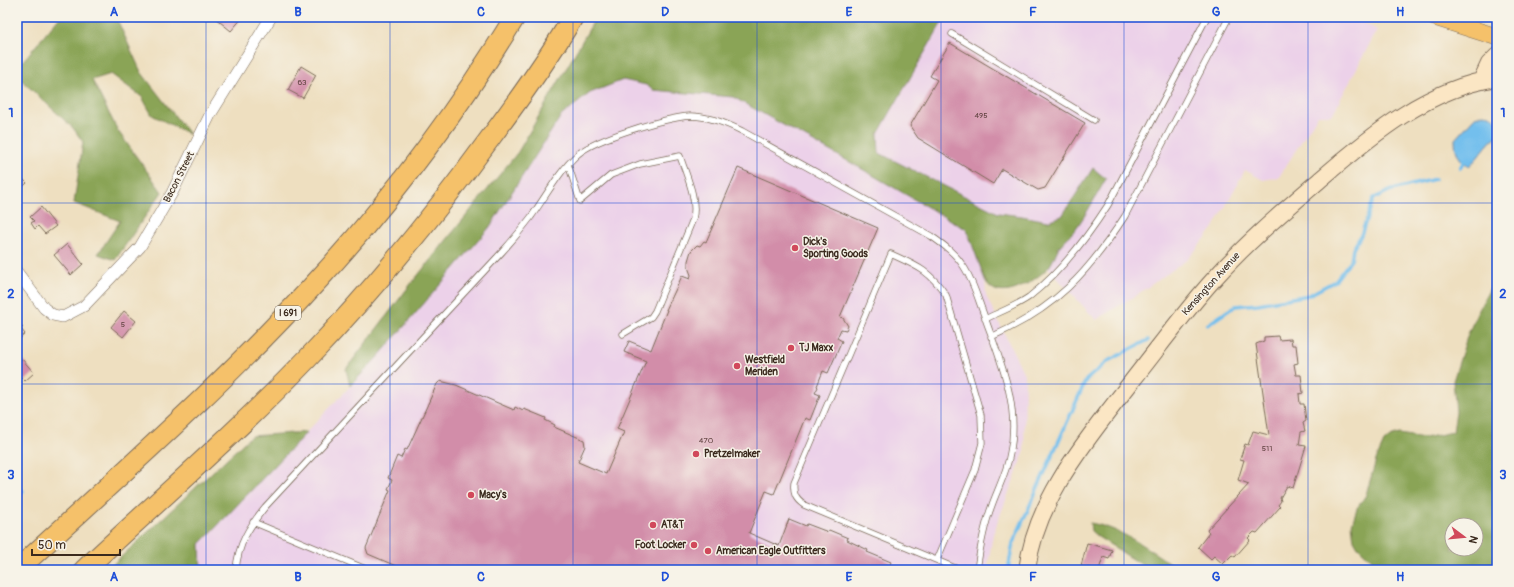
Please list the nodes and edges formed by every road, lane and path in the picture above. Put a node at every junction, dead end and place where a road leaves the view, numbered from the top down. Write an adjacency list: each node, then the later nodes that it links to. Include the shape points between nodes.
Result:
1 (270, 17): 13 (street, Bacon Street, via 210,115 172,192 140,247 84,306 63,317 53,315 44,308)
2 (515, 17): 19 (highway, I 691, via 475,81 439,131 320,278 201,399)
3 (573, 17): 20 (highway, via 525,90 462,177 349,314 273,393)
4 (1207, 17): 14 (lane, via 1108,206 1092,230 1061,267 1028,297)
5 (1229, 17): 16 (lane, via 1125,216 1108,242 1076,281 1057,299 1017,326)
6 (1434, 17): 8 (main road)
7 (952, 34): 11 (lane)
8 (1497, 37)
9 (1497, 56): 10 (main road, Kensington Avenue, via 1487,67)
10 (1489, 79): 25 (main road, Kensington Avenue, via 1422,103 1384,127 1264,228 1214,279 1188,309 1076,456 1048,503 1038,528)
11 (1094, 120)
12 (568, 164): 14 (lane, via 592,144 674,119 690,116 725,122 944,245 965,267); 15 (lane, via 580,201 611,175 640,164 680,156 694,201 693,219 655,311 651,317); 17 (lane, via 531,217 502,252)
13 (17, 272)
14 (985, 319): 16 (lane)
15 (623, 334)
16 (992, 337): 24 (lane, via 1010,393 1013,432 1011,453 984,528)
17 (253, 522): 21 (lane, via 238,552); 22 (lane)
18 (937, 560): 18 (lane, via 804,505 794,496 793,490 891,254 924,270 937,281 946,295 981,415 982,443 975,470); 23 (lane)
19 (17, 570)
20 (84, 570)
21 (236, 570)
22 (368, 570)
23 (960, 570)
24 (977, 570)
25 (1027, 570)

